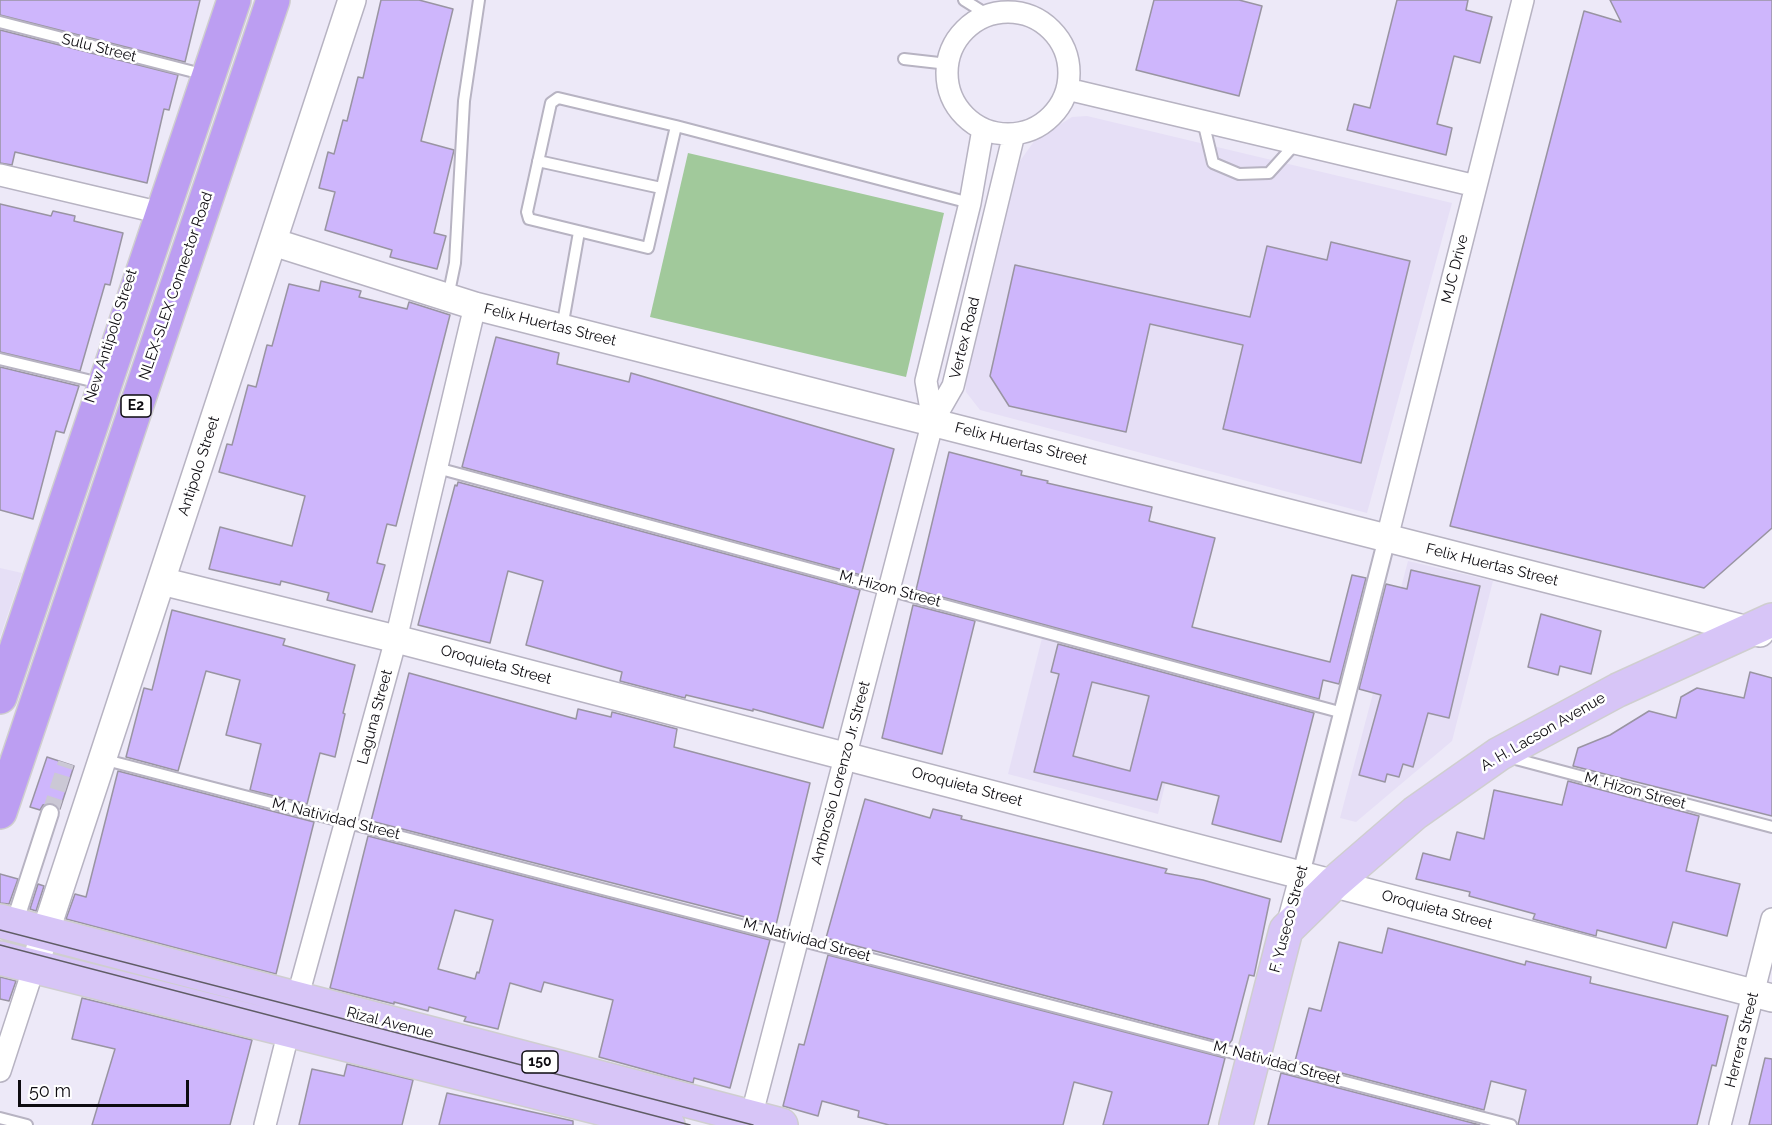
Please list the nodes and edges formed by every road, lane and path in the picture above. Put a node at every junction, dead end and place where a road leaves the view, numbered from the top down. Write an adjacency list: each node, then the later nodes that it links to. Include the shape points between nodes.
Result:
1 (222, 0): 13 (street, New Antipolo Street)
2 (234, 0): 41 (highway, E2)
3 (273, 0): 46 (highway, NLEX-SLEX Connector Road / E2)
4 (352, 0): 27 (street, Antipolo Street)
5 (478, 0): 28 (lane, via 464,101 455,263)
6 (963, 0): 9 (lane)
7 (1523, 0): 22 (street, MJC Drive)
8 (1028, 7): 9 (street); 14 (street, via 1057,36 1066,52 1070,70)
9 (988, 15): 12 (street, via 962,34)
10 (0, 22): 13 (lane, Sulu Street)
11 (904, 59): 12 (lane)
12 (948, 64): 17 (street, via 948,84 955,103)
13 (198, 73): 25 (street, New Antipolo Street)
14 (1067, 89): 15 (street); 18 (street, via 1048,120 1032,130)
15 (1203, 121): 19 (street); 19 (lane, via 1213,163 1239,174 1269,173)
16 (676, 126): 20 (lane, via 558,98 551,103); 23 (lane); 24 (lane)
17 (983, 129): 18 (street); 24 (street, Vertex Road)
18 (1014, 134): 33 (street, Vertex Road, via 953,386)
19 (1296, 143): 22 (street)
20 (538, 161): 23 (lane); 26 (lane, via 527,212 529,219)
21 (0, 175): 25 (street)
22 (1476, 186): 35 (street, MJC Drive)
23 (662, 188): 26 (lane, via 648,248)
24 (970, 203): 33 (street, Vertex Road, via 926,381)
25 (153, 211): 32 (street, New Antipolo Street)
26 (579, 232): 30 (lane)
27 (273, 242): 28 (street, Felix Huertas Street); 36 (street, Antipolo Street)
28 (448, 297): 29 (street, Felix Huertas Street)
29 (475, 306): 30 (street, Felix Huertas Street); 34 (street, Laguna Street)
30 (562, 328): 33 (street, Felix Huertas Street)
31 (0, 359): 32 (lane)
32 (96, 382): 40 (street, New Antipolo Street)
33 (933, 421): 35 (street, Felix Huertas Street); 37 (street, Ambrosio Lorenzo Jr. Street)
34 (436, 468): 37 (lane, M. Hizon Street); 39 (street, Laguna Street)
35 (1387, 538): 38 (street, Felix Huertas Street); 42 (street, F. Yuseco Street)
36 (160, 581): 39 (street, Oroquieta Street); 45 (street, Antipolo Street)
37 (889, 589): 42 (lane, M. Hizon Street); 44 (street, Ambrosio Lorenzo Jr. Street)
38 (1765, 629): 43 (main road, A. H. Lacson Avenue, via 1618,690)
39 (396, 639): 44 (street, Oroquieta Street); 48 (street, Laguna Street)
40 (0, 672)
41 (0, 697)
42 (1342, 713): 50 (street, F. Yuseco Street)
43 (1499, 754): 49 (lane, M. Hizon Street); 51 (main road, A. H. Lacson Avenue, via 1415,813)
44 (846, 756): 50 (street, Oroquieta Street); 55 (street, Ambrosio Lorenzo Jr. Street)
45 (102, 759): 48 (lane, M. Natividad Street); 53 (street, Antipolo Street)
46 (1, 805)
47 (50, 813): 53 (street)
48 (346, 821): 55 (lane, M. Natividad Street); 59 (street, Laguna Street)
49 (1772, 827)
50 (1301, 874): 51 (street, Oroquieta Street); 54 (street, F. Yuseco Street)
51 (1334, 883): 54 (main road, A. H. Lacson Avenue); 58 (street, Oroquieta Street)
52 (1772, 919): 58 (street, Herrera Street)
53 (19, 926): 57 (street, Antipolo Street); 59 (main road, Rizal Avenue / 150)
54 (1286, 930): 61 (main road, F. Yuseco Street)
55 (798, 938): 61 (lane, M. Natividad Street); 64 (street, Ambrosio Lorenzo Jr. Street)
56 (0, 958): 57 (main road, 150)
57 (52, 976): 60 (main road, 150); 62 (street)
58 (1763, 996): 70 (street, Herrera Street)
59 (297, 999): 60 (street, Laguna Street); 64 (main road, Rizal Avenue / 150)
60 (289, 1030): 66 (street, Laguna Street); 67 (main road, 150)
61 (1253, 1057): 68 (main road, F. Yuseco Street); 69 (lane, M. Natividad Street)
62 (0, 1071)
63 (0, 1118): 65 (lane)
64 (760, 1123)
65 (27, 1125)
66 (265, 1125)
67 (668, 1125)
68 (1236, 1125)
69 (1511, 1125)
70 (1720, 1125)

